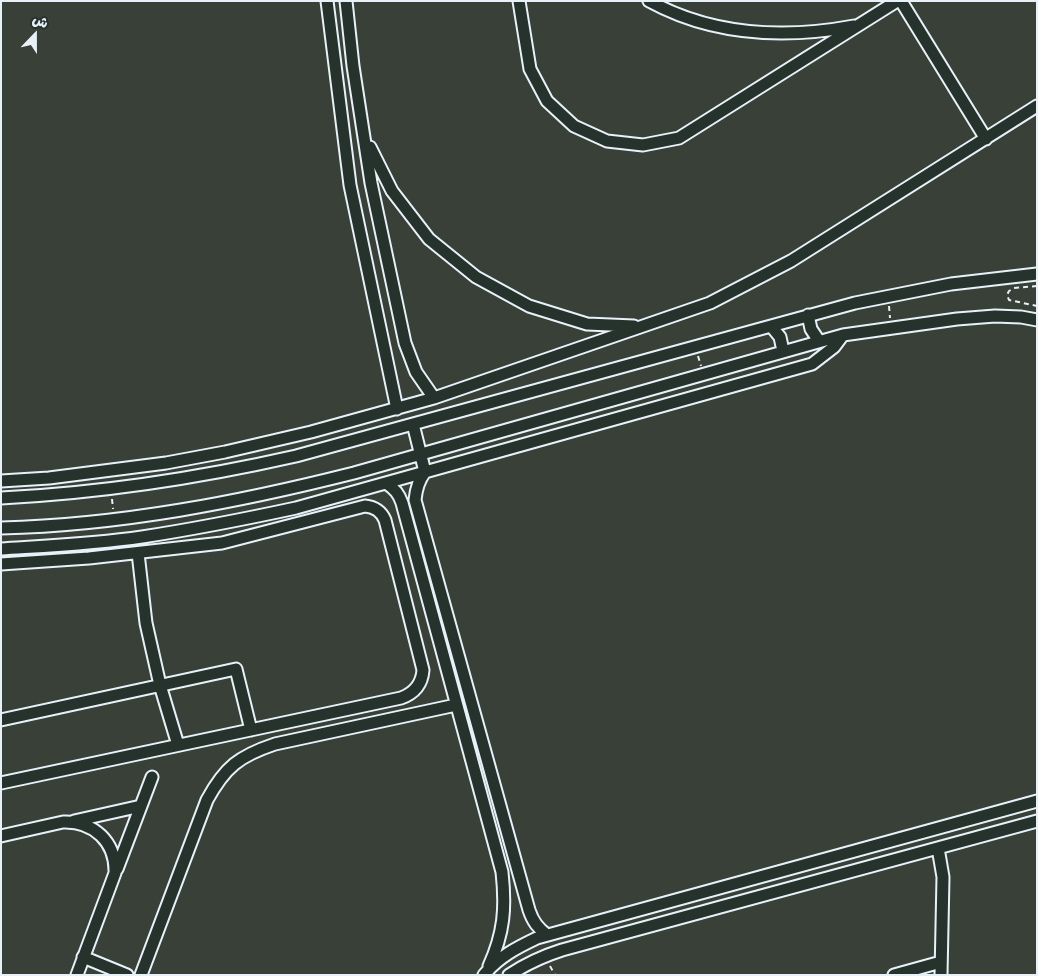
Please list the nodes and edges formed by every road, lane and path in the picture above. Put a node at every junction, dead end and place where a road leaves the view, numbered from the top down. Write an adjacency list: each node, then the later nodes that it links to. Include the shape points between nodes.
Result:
1 (327, 1): 26 (street, via 350,185)
2 (346, 1): 9 (street)
3 (519, 1): 7 (street, via 530,69 547,101 582,130 607,141 643,145 679,138)
4 (649, 1): 7 (street, via 702,23 741,31 781,34 822,32)
5 (897, 1): 7 (street)
6 (901, 1): 10 (street)
7 (861, 24)
8 (1037, 106): 10 (street)
9 (365, 137): 18 (street, via 392,191 408,212 429,238 476,277 529,306 587,324); 25 (street, via 371,183 404,343 416,372)
10 (986, 139): 18 (street, via 791,261 710,303)
11 (1037, 274): 13 (street, via 951,284)
12 (1037, 286): 14 (path, via 1014,288 1007,295 1014,302)
13 (888, 296): 15 (street); 19 (path)
14 (1037, 306)
15 (808, 315): 17 (street); 21 (street, via 810,330)
16 (1037, 320): 19 (street, via 995,316)
17 (771, 326): 22 (street); 23 (street, via 780,337)
18 (641, 327): 25 (street)
19 (891, 327): 20 (street)
20 (842, 335): 21 (street); 29 (street, via 834,348 812,364)
21 (819, 341): 23 (street)
22 (697, 346): 24 (path); 27 (street)
23 (783, 351): 24 (street)
24 (702, 374): 28 (street)
25 (434, 398): 26 (street)
26 (397, 408): 30 (street, via 224,452 166,463)
27 (413, 424): 28 (street); 32 (street, via 238,469)
28 (421, 453): 29 (street); 34 (street, via 287,490)
29 (425, 472): 31 (street); 53 (street, via 415,500 532,920)
30 (1, 481)
31 (386, 483): 36 (street, via 296,508 218,524 61,546); 40 (street, via 394,488 402,503)
32 (110, 489): 33 (street); 34 (path)
33 (1, 498)
34 (115, 519): 35 (street)
35 (1, 528)
36 (1, 549)
37 (138, 553): 38 (street); 39 (street, via 146,624); 42 (street, via 222,543 365,506 383,516 423,670 418,686 401,698)
38 (1, 564)
39 (160, 685): 41 (street); 42 (street, via 236,669); 43 (street)
40 (456, 705): 56 (street, via 502,872 505,898 497,948); 59 (street, via 275,744 253,751 234,763 218,780 207,800)
41 (1, 720)
42 (251, 730): 43 (street)
43 (178, 746): 45 (street)
44 (152, 777): 47 (street)
45 (1, 784)
46 (1037, 801): 53 (street)
47 (141, 806): 49 (street); 52 (street)
48 (1037, 821): 51 (street)
49 (71, 822): 50 (street); 52 (street, via 86,825 105,839 114,858)
50 (1, 836)
51 (938, 848): 55 (street, via 943,877); 60 (street, via 562,950 534,960)
52 (115, 873): 54 (street)
53 (548, 935): 56 (street, via 519,947)
54 (83, 957): 57 (street); 58 (street)
55 (941, 962): 61 (street); 62 (street)
56 (485, 973)
57 (77, 975)
58 (126, 975)
59 (141, 975)
60 (510, 975)
61 (894, 975)
62 (941, 975)

